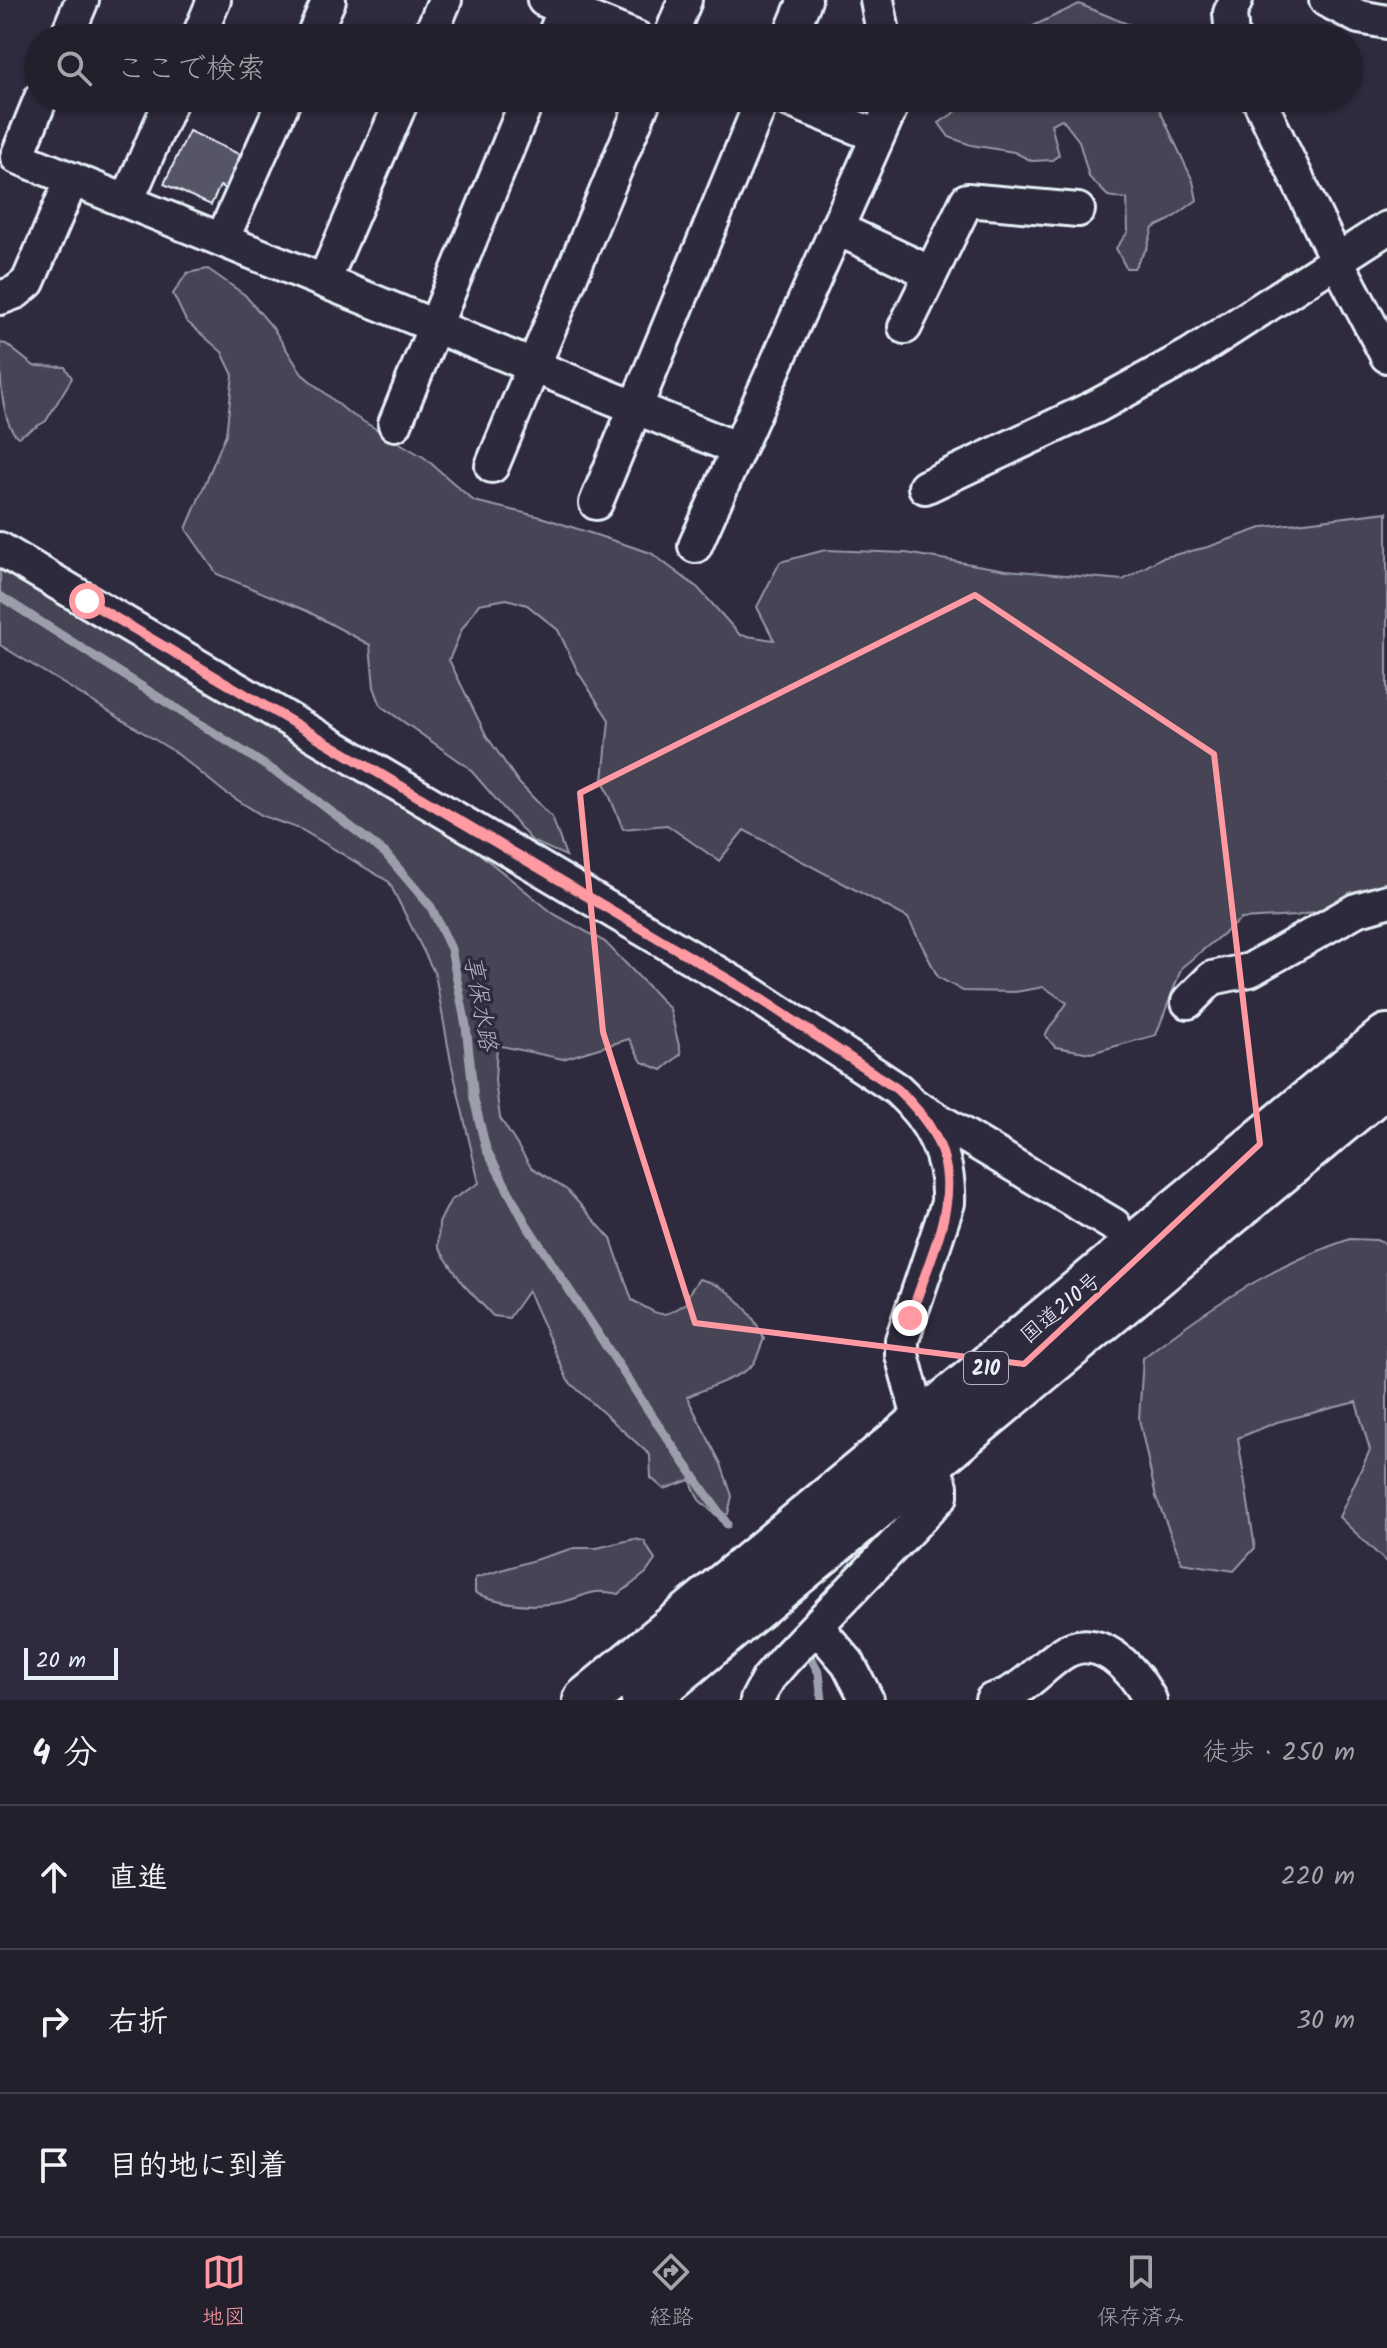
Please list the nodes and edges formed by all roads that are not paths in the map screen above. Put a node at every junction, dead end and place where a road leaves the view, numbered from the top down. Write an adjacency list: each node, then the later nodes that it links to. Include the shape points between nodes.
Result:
1 (82, 0): 12 (street)
2 (214, 0): 13 (street)
3 (329, 0): 14 (street)
4 (445, 0): 15 (street)
5 (685, 0): 17 (street)
6 (805, 0): 18 (street)
7 (877, 0): 19 (street)
8 (1236, 0): 20 (street)
9 (1326, 0): 11 (street, via 1359,17)
10 (557, 12): 16 (street)
11 (1387, 22)
12 (72, 24)
13 (204, 24)
14 (318, 24)
15 (435, 24)
16 (594, 24)
17 (676, 24)
18 (795, 24)
19 (881, 24)
20 (1231, 24)
21 (35, 112): 32 (street, via 17,157)
22 (166, 112): 33 (street)
23 (279, 112): 37 (street)
24 (397, 112): 40 (street)
25 (522, 112): 42 (street)
26 (639, 112): 45 (street)
27 (757, 112): 46 (street)
28 (818, 112): 31 (street)
29 (888, 112): 31 (street)
30 (1265, 112): 38 (street)
31 (877, 136): 35 (street)
32 (72, 179): 33 (street); 41 (street, via 28,282)
33 (127, 201): 37 (street)
34 (1078, 210): 39 (street, via 967,200)
35 (836, 228): 39 (street); 48 (street)
36 (1387, 228): 38 (street)
37 (222, 240): 40 (street)
38 (1337, 261): 44 (street); 50 (street, via 1190,355 1097,406)
39 (931, 273): 43 (street)
40 (324, 281): 42 (street)
41 (0, 298)
42 (435, 326): 45 (street); 47 (street)
43 (905, 327)
44 (1387, 356)
45 (534, 366): 46 (street); 49 (street)
46 (635, 408): 48 (street); 51 (street)
47 (395, 424)
48 (738, 449): 52 (street)
49 (492, 466)
50 (925, 487)
51 (596, 503)
52 (695, 546)
53 (0, 549): 58 (street, via 753,994)
54 (1387, 901): 55 (street, via 1356,910 1250,970 1212,978)
55 (1188, 1002)
56 (1387, 1037): 60 (highway, 国道210号 / 210)
57 (1387, 1083): 60 (highway, 国道210号 / 210)
58 (918, 1108): 59 (street); 60 (street, via 934,1133 949,1180 948,1203 902,1340)
59 (1114, 1225)
60 (926, 1442): 61 (street, via 941,1496); 62 (highway, 国道210号 / 210); 63 (highway, 国道210号 / 210)
61 (824, 1636): 64 (street, via 768,1679); 65 (street); 66 (street, via 848,1663)
62 (586, 1700)
63 (644, 1700)
64 (757, 1700)
65 (843, 1700)
66 (867, 1700)
67 (992, 1700): 68 (street, via 1020,1689 1061,1654 1082,1648 1123,1661)
68 (1150, 1700)

